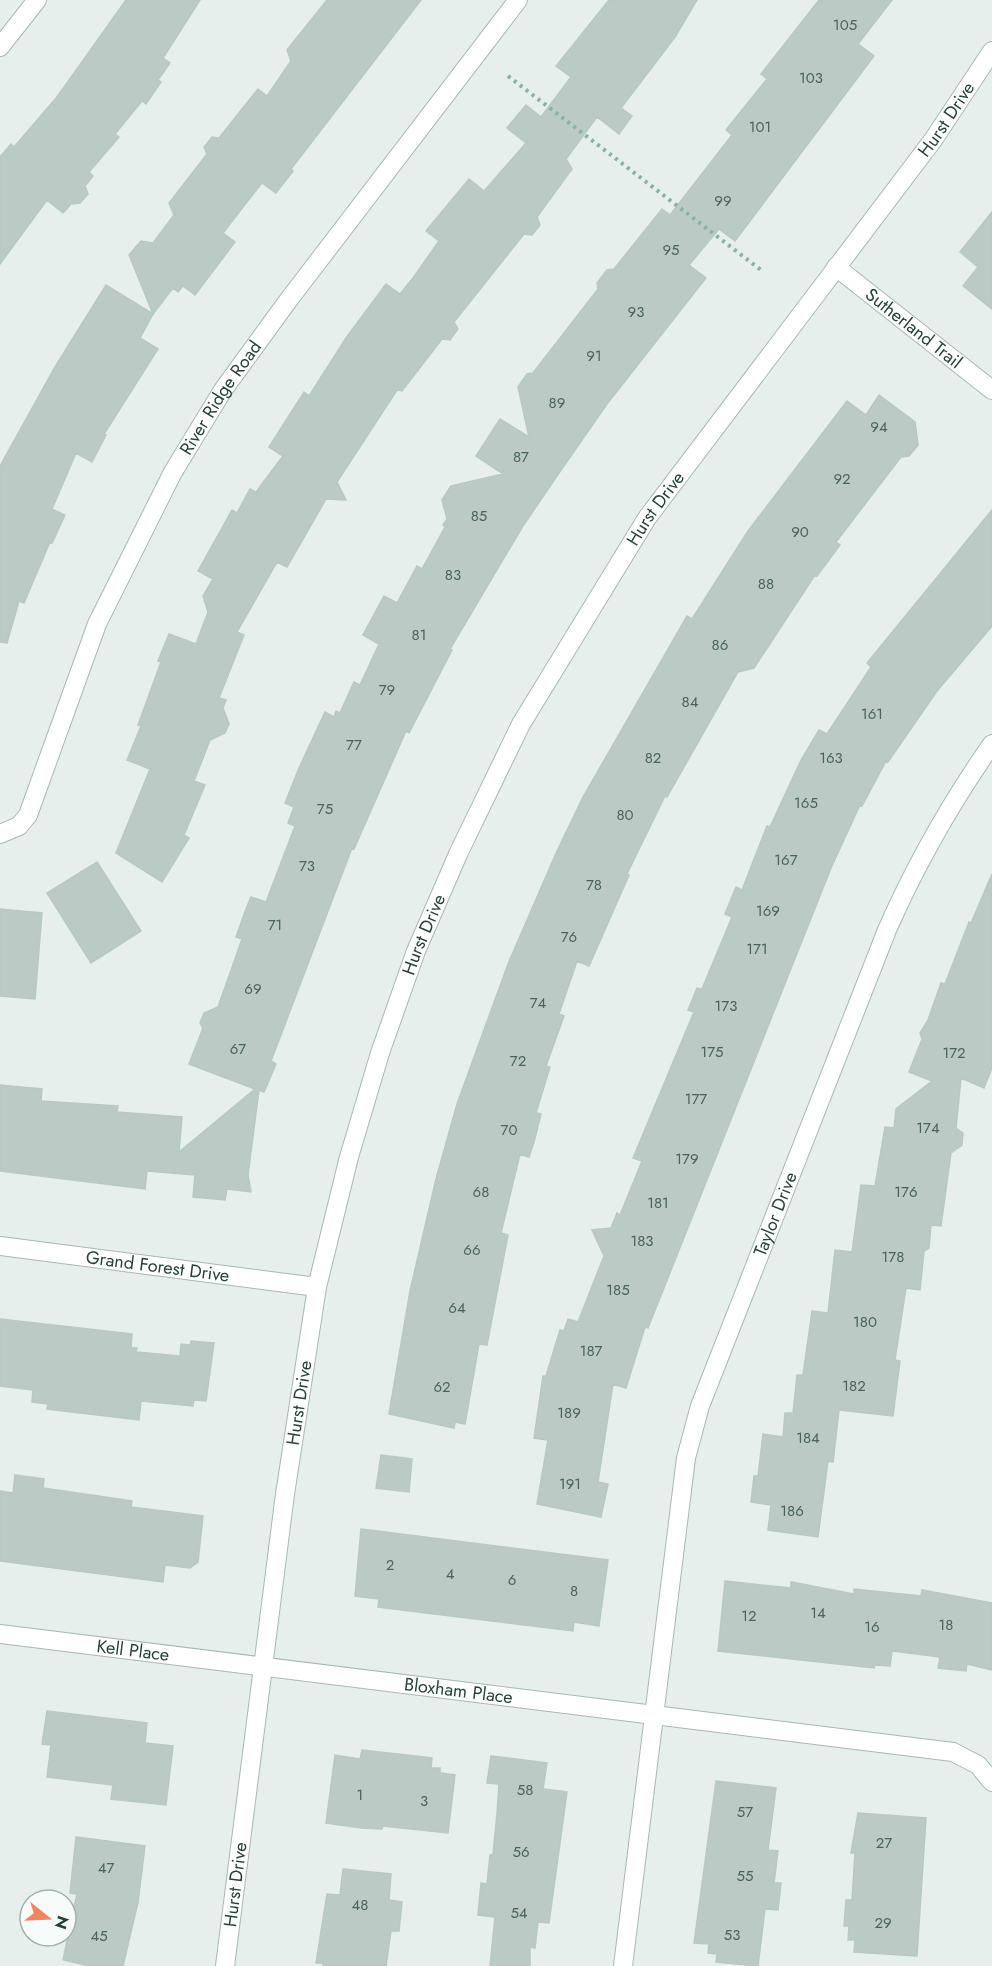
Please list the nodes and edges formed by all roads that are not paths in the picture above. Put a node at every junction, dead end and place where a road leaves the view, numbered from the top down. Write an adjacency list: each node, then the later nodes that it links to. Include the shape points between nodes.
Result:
1 (37, 0): 3 (street)
2 (518, 0): 8 (street, River Ridge Road, via 223,390 144,525 97,624 28,815 19,826)
3 (0, 47)
4 (992, 51): 5 (street, Hurst Drive, via 933,140)
5 (836, 267): 6 (street, Sutherland Trail); 10 (street, Hurst Drive, via 647,518 521,724 416,951 352,1147)
6 (992, 390)
7 (992, 744): 13 (street, Taylor Drive, via 939,823 887,930 700,1406 686,1458)
8 (0, 834)
9 (0, 1246): 10 (street, Grand Forest Drive)
10 (317, 1287): 12 (street, Hurst Drive, via 285,1494)
11 (0, 1634): 12 (street, Kell Place)
12 (264, 1668): 13 (street, Bloxham Place); 15 (street, Hurst Drive)
13 (654, 1713): 14 (street, Bloxham Place, via 953,1752 978,1765); 16 (street)
14 (992, 1782)
15 (225, 1966)
16 (623, 1966)

